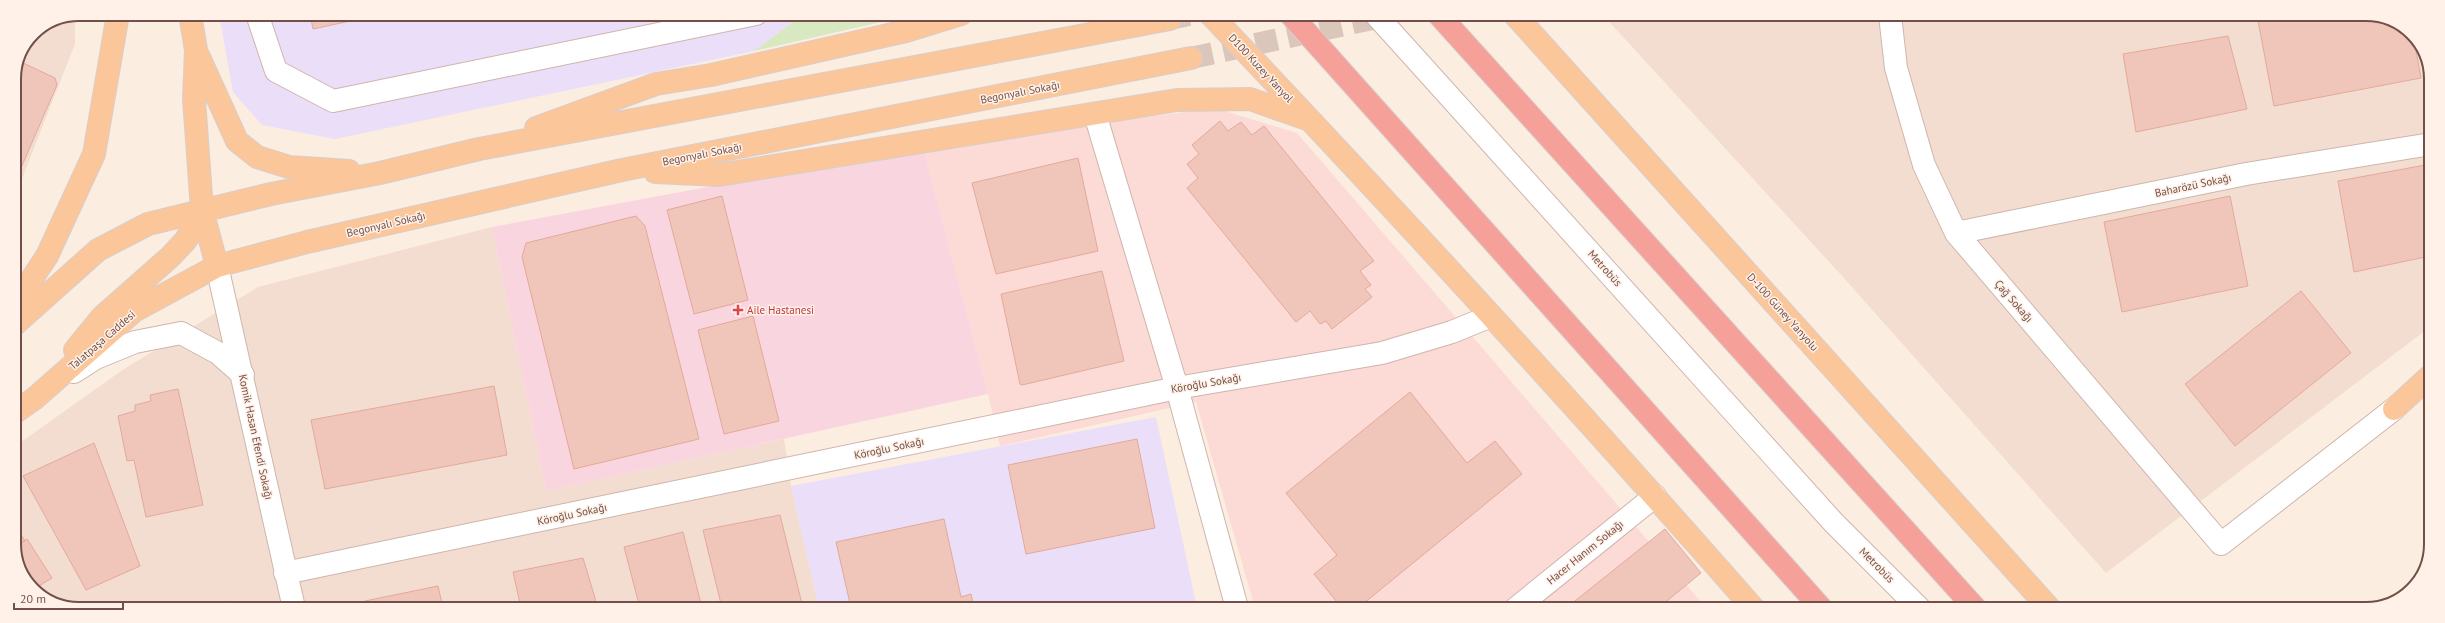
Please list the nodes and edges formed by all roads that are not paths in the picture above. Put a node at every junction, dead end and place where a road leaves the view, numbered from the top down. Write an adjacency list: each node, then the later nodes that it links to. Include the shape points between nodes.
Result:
1 (117, 21): 24 (main road, via 94,154 47,256)
2 (191, 21): 13 (main road)
3 (259, 21): 4 (street, via 276,71 333,101)
4 (722, 21)
5 (938, 21): 18 (main road, via 906,31 711,75 656,84)
6 (1159, 21): 18 (main road)
7 (1217, 21): 16 (main road, D100 Kuzey Yanyol)
8 (1296, 21): 41 (highway)
9 (1381, 21): 35 (street, Metrobüs)
10 (1444, 21): 44 (highway)
11 (1520, 21): 45 (main road, D-100 Güney Yanyolu)
12 (1891, 21): 22 (street, Çağ Sokağı, via 1896,68 1924,165)
13 (196, 50): 20 (main road, via 237,140 257,157 289,167); 21 (main road, via 194,99)
14 (1191, 58): 19 (main road, Begonyalı Sokağı)
15 (1095, 114): 16 (main road, via 1177,100 1250,99); 19 (main road, via 719,176); 29 (street)
16 (1311, 121): 25 (main road, D100 Kuzey Yanyol)
17 (2424, 145): 22 (street, Baharözü Sokağı, via 2246,174)
18 (479, 149): 20 (main road)
19 (622, 170): 23 (main road, Begonyalı Sokağı, via 307,242)
20 (380, 172): 21 (main road)
21 (202, 210): 23 (main road); 26 (main road, via 148,224 98,250); 30 (main road, via 186,240 102,317)
22 (1956, 233): 33 (street, Çağ Sokağı, via 2221,544)
23 (217, 266): 27 (street, Komik Hasan Efendi Sokağı); 30 (main road, Talatpaşa Caddesi, via 134,311)
24 (21, 295)
25 (1490, 316): 29 (street, Köroğlu Sokağı, via 1452,332 1382,353); 34 (main road, D100 Kuzey Yanyol)
26 (21, 319)
27 (243, 375): 30 (street, via 218,353 181,333 135,342 96,358); 36 (street, Komik Hasan Efendi Sokağı)
28 (2424, 382): 33 (main road)
29 (1177, 388): 36 (street, Köroğlu Sokağı); 38 (street)
30 (34, 399): 32 (main road, Talatpaşa Caddesi)
31 (2424, 400): 33 (main road)
32 (21, 408)
33 (2394, 409)
34 (1655, 496): 39 (street, Hacer Hanım Sokağı); 40 (main road, D100 Kuzey Yanyol)
35 (1834, 522): 42 (street, Metrobüs); 43 (street, Metrobüs)
36 (285, 573): 37 (street, Komik Hasan Efendi Sokağı)
37 (292, 602)
38 (1235, 602)
39 (1522, 602)
40 (1748, 602)
41 (1816, 602)
42 (1897, 602)
43 (1913, 602)
44 (1970, 602)
45 (2044, 602)

